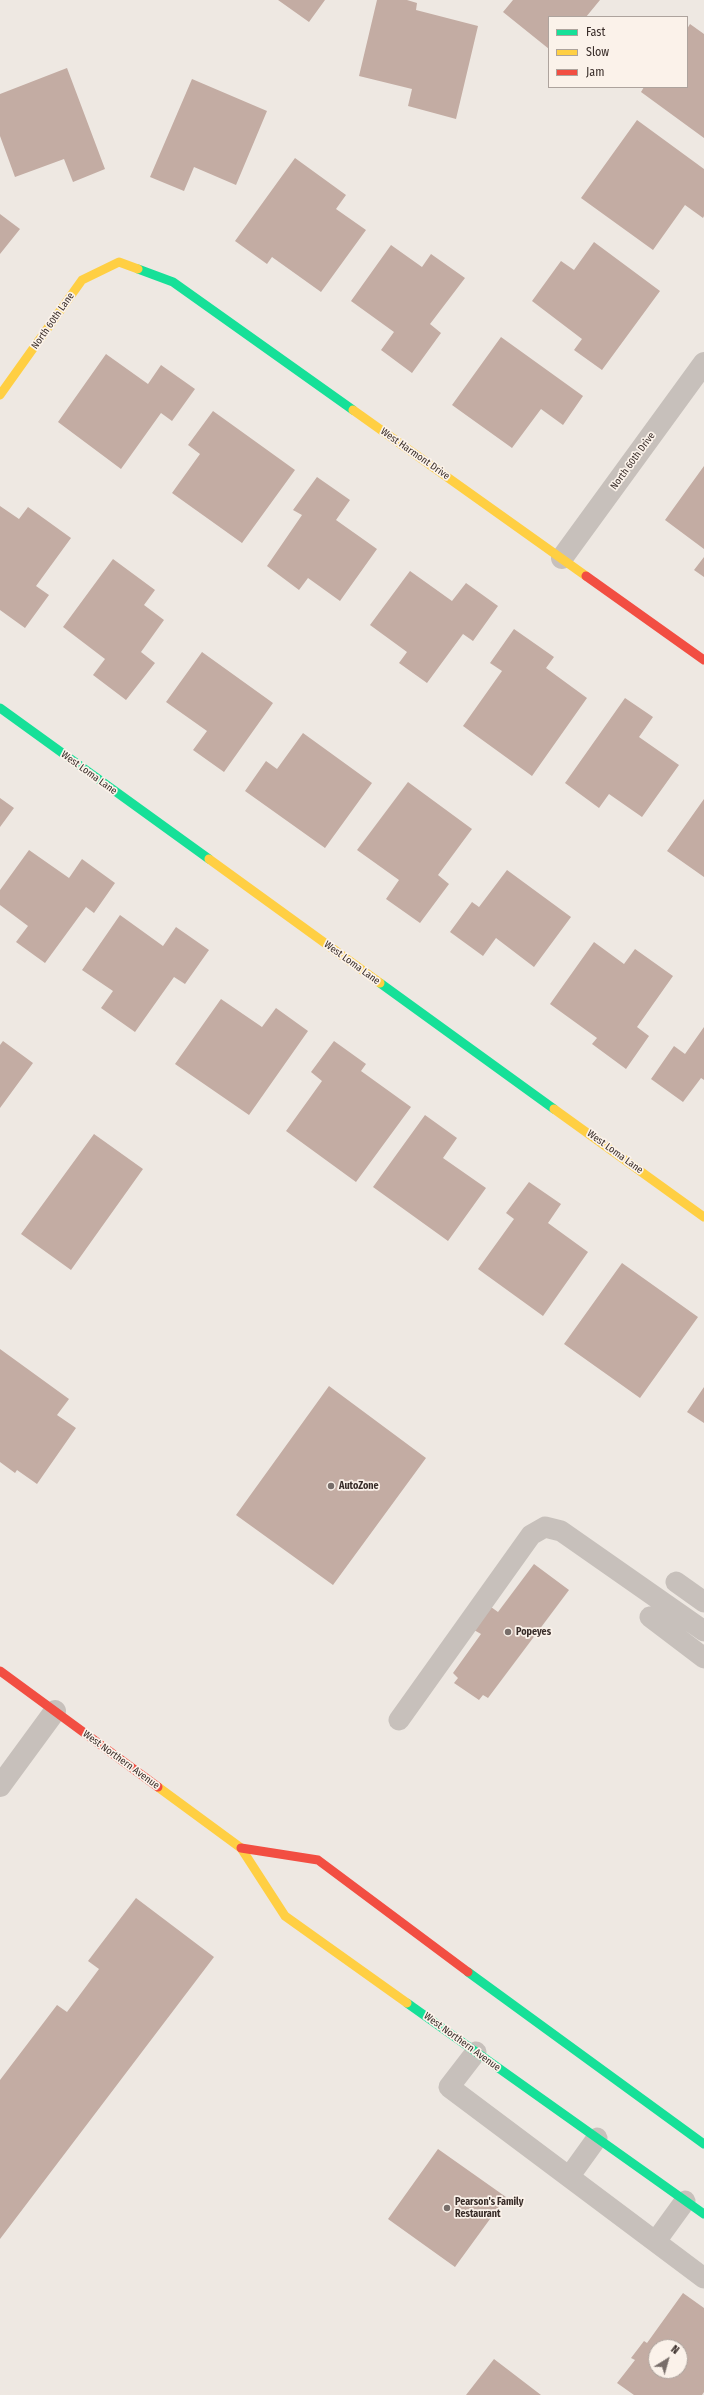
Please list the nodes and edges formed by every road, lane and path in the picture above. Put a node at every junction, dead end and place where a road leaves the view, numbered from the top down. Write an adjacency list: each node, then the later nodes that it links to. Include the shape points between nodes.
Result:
1 (119, 262): 3 (street, North 60th Lane, via 82,280); 4 (street, West Harmont Drive, via 173,282)
2 (704, 363): 4 (street, North 60th Drive)
3 (0, 395)
4 (562, 558): 5 (street, West Harmont Drive)
5 (704, 660)
6 (0, 708): 7 (street, West Loma Lane)
7 (704, 1217)
8 (676, 1582): 9 (lane)
9 (704, 1602)
10 (656, 1609): 11 (lane); 12 (lane); 15 (lane, via 561,1530 545,1528 531,1535)
11 (704, 1631)
12 (704, 1658)
13 (0, 1671): 14 (street, West Northern Avenue)
14 (56, 1711): 16 (street); 17 (street, West Northern Avenue)
15 (399, 1720)
16 (0, 1786)
17 (241, 1848): 18 (street, West Northern Avenue, via 285,1916); 20 (street, West Northern Avenue, via 318,1860)
18 (476, 2052): 19 (street, West Northern Avenue); 21 (lane, via 449,2087)
19 (597, 2138): 21 (lane); 22 (street, West Northern Avenue)
20 (704, 2144)
21 (569, 2177): 24 (lane)
22 (685, 2200): 23 (street, West Northern Avenue); 24 (lane)
23 (704, 2214)
24 (656, 2241): 25 (lane)
25 (704, 2278)

